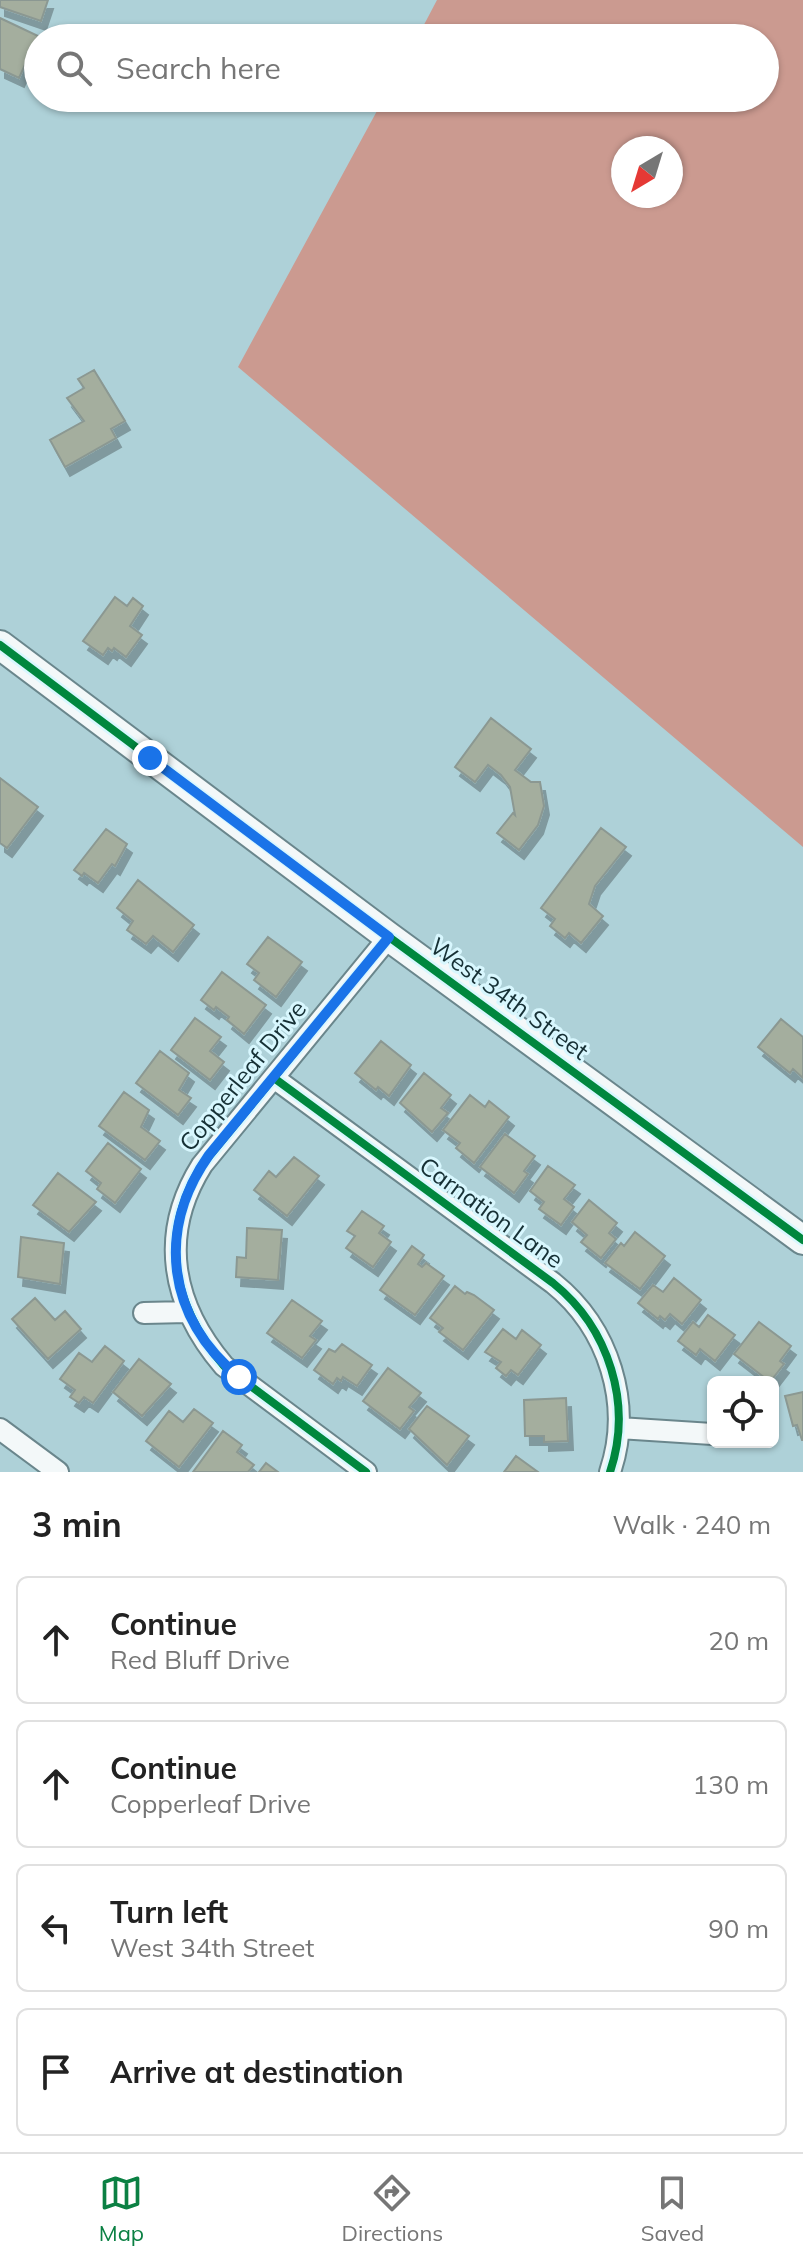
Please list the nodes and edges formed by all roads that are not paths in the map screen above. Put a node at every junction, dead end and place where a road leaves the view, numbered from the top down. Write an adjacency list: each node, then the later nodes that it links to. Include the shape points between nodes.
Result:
1 (0, 645): 2 (street, West 34th Street)
2 (389, 937): 3 (street, Copperleaf Drive); 4 (street, West 34th Street)
3 (274, 1078): 5 (street, Copperleaf Drive, via 209,1155 183,1202 175,1254); 7 (street, Carnation Lane, via 561,1290 606,1352 616,1384)
4 (803, 1240)
5 (187, 1312): 6 (street); 11 (street, Copperleaf Drive, via 224,1366)
6 (144, 1313)
7 (619, 1428): 9 (street); 12 (street, Carnation Lane)
8 (0, 1429): 10 (street)
9 (707, 1434)
10 (58, 1472)
11 (366, 1472)
12 (610, 1472)

